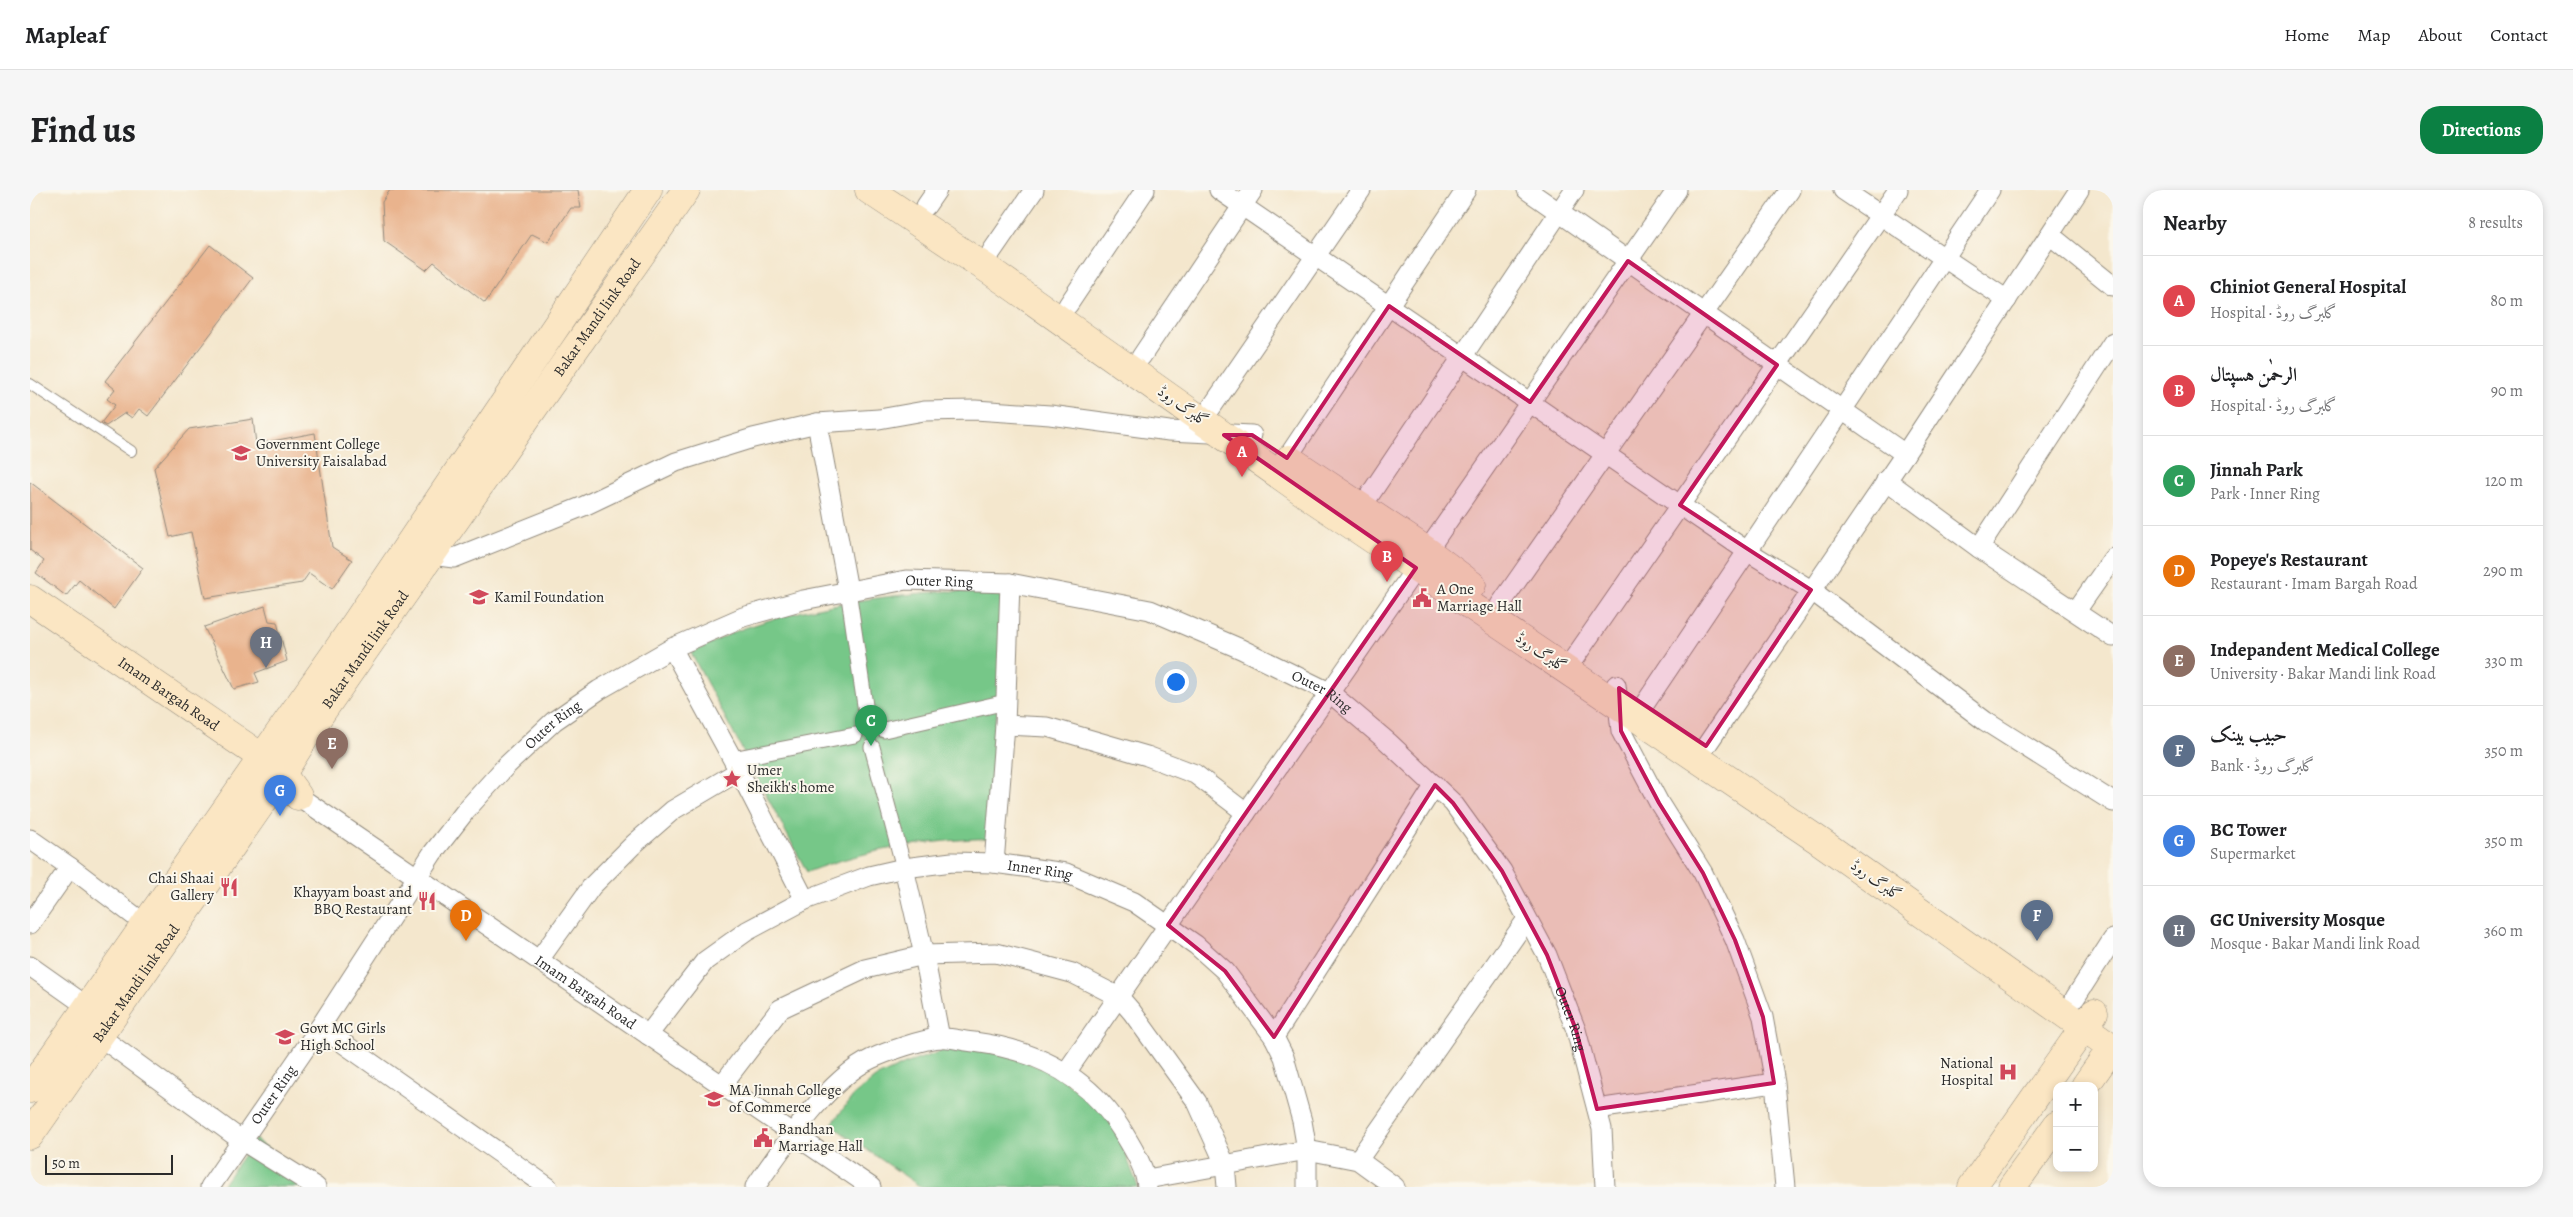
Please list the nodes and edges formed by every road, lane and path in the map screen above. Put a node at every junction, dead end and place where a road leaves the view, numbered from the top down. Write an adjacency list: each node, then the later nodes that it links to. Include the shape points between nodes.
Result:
1 (648, 190): 76 (main road, Bakar Mandi link Road)
2 (686, 190): 53 (main road, Bakar Mandi link Road)
3 (870, 190): 42 (main road, گلبرگ روڈ)
4 (902, 190): 19 (main road, گلبرگ روڈ)
5 (1034, 190): 24 (street)
6 (1145, 190): 30 (street)
7 (1219, 190): 20 (street)
8 (1253, 190): 20 (street)
9 (1361, 190): 25 (street)
10 (1466, 190): 31 (street)
11 (1527, 190): 21 (street)
12 (1574, 190): 21 (street)
13 (1677, 190): 27 (street)
14 (1790, 190): 32 (street)
15 (1843, 190): 22 (street)
16 (1898, 190): 22 (street)
17 (1990, 190): 26 (street)
18 (2079, 190): 23 (street)
19 (931, 198): 24 (main road, گلبرگ روڈ)
20 (1242, 206): 25 (street); 34 (street)
21 (1559, 212): 27 (street); 35 (street)
22 (1881, 215): 26 (street); 36 (street)
23 (2050, 235): 28 (street); 29 (street)
24 (992, 251): 30 (main road, گلبرگ روڈ)
25 (1316, 256): 31 (street); 39 (street)
26 (1944, 258): 29 (street); 40 (street)
27 (1628, 261): 32 (street); 38 (street)
28 (2113, 286)
29 (2007, 300): 46 (street)
30 (1068, 305): 34 (main road, گلبرگ روڈ)
31 (1389, 306): 35 (street); 47 (street)
32 (1704, 314): 36 (street); 45 (street)
33 (2113, 342): 51 (street)
34 (1141, 357): 39 (main road, گلبرگ روڈ)
35 (1462, 357): 38 (street); 50 (street)
36 (1777, 365): 40 (street); 49 (street)
37 (30, 384): 44 (lane)
38 (1530, 402): 45 (street); 55 (street)
39 (1211, 408): 43 (main road, گلبرگ روڈ)
40 (1842, 410): 46 (street); 52 (street)
41 (817, 423): 42 (street, via 879,419 924,411 975,410 1050,415); 53 (street, via 753,438 676,462 584,506 454,558); 57 (street)
42 (1224, 435): 43 (street); 55 (main road, گلبرگ روڈ, via 1316,501)
43 (1252, 435): 47 (main road, گلبرگ روڈ)
44 (131, 451)
45 (1606, 454): 49 (street); 60 (street)
46 (1904, 454): 48 (street)
47 (1287, 458): 50 (main road, گلبرگ روڈ)
48 (1886, 480): 51 (street); 58 (street)
49 (1680, 505): 52 (street); 65 (street)
50 (1361, 508): 55 (main road, گلبرگ روڈ)
51 (1979, 548): 61 (street)
52 (1748, 551): 58 (street); 67 (street)
53 (431, 554): 76 (main road, Bakar Mandi link Road)
54 (2113, 558): 61 (street)
55 (1421, 559): 60 (main road, گلبرگ روڈ); 66 (street); 67 (main road, گلبرگ روڈ)
56 (1010, 583): 57 (street, Outer Ring, via 906,580); 66 (street, Outer Ring, via 1150,610); 68 (street)
57 (848, 590): 64 (street, Outer Ring, via 743,617); 69 (street)
58 (1811, 590): 73 (street); 78 (street, via 1985,721)
59 (30, 599): 76 (main road, Imam Bargah Road)
60 (1500, 606): 65 (main road, گلبرگ روڈ)
61 (2076, 611): 63 (street)
62 (30, 622): 76 (main road, Imam Bargah Road)
63 (2113, 637)
64 (672, 648): 75 (street); 84 (street, Outer Ring, via 599,690 554,721 467,809)
65 (1575, 657): 67 (main road, گلبرگ روڈ)
66 (1329, 692): 77 (street, Outer Ring); 79 (street)
67 (1627, 699): 73 (main road, گلبرگ روڈ); 97 (main road, گلبرگ روڈ, via 1826,845); 104 (street, via 1621,731 1659,803 1703,873 1735,940 1763,1017)
68 (1006, 702): 70 (street); 71 (street)
69 (867, 719): 71 (street, via 876,720); 72 (street, via 859,723)
70 (1005, 725): 79 (street, via 1047,728 1147,756 1195,774); 81 (street)
71 (884, 730): 74 (street, via 880,743)
72 (855, 735): 74 (street, via 860,743); 75 (street)
73 (1706, 746): 97 (main road, گلبرگ روڈ)
74 (872, 747): 83 (street)
75 (736, 765): 85 (street); 92 (street, via 634,844 592,886)
76 (274, 777): 84 (street, Imam Bargah Road); 88 (main road, Bakar Mandi link Road); 99 (main road, Bakar Mandi link Road)
77 (1435, 784): 86 (street, Outer Ring, via 1453,802 1502,871); 100 (street)
78 (2113, 802)
79 (1246, 813): 89 (street)
80 (30, 840): 82 (street)
81 (994, 863): 83 (street, Inner Ring, via 952,862); 89 (street, Inner Ring, via 1066,873 1134,902)
82 (70, 867): 87 (street); 88 (street)
83 (904, 868): 85 (street, Inner Ring, via 869,876); 91 (street)
84 (418, 875): 92 (street, Imam Bargah Road); 96 (street, Outer Ring)
85 (805, 900): 98 (street, Inner Ring, via 747,931 705,961)
86 (1527, 919): 107 (street, Outer Ring, via 1547,955 1576,1030); 113 (street)
87 (30, 924)
88 (145, 924): 95 (main road, Bakar Mandi link Road)
89 (1168, 925): 94 (street); 100 (street, Inner Ring, via 1225,971)
90 (2113, 939): 97 (street)
91 (924, 955): 94 (street, via 996,952 1072,973); 101 (street); 105 (street, via 865,969 780,1009)
92 (539, 960): 98 (street, Imam Bargah Road)
93 (30, 966): 95 (street)
94 (1118, 997): 102 (street); 114 (street, via 1197,1102)
95 (88, 1007): 99 (street); 106 (main road, Bakar Mandi link Road)
96 (320, 1027): 111 (street, Outer Ring); 118 (street)
97 (2101, 1029): 103 (main road); 126 (main road)
98 (648, 1035): 105 (street, Imam Bargah Road)
99 (99, 1036): 110 (main road, Bakar Mandi link Road); 111 (street)
100 (1274, 1037): 112 (street, Inner Ring, via 1284,1057)
101 (940, 1038): 102 (street, via 1015,1050); 109 (street, via 869,1060 846,1076)
102 (1067, 1071): 115 (street, via 1113,1116 1130,1143)
103 (2086, 1082)
104 (1774, 1083): 107 (street); 125 (street)
105 (722, 1085): 109 (street, Imam Bargah Road)
106 (30, 1089)
107 (1597, 1109): 124 (street, Outer Ring, via 1602,1129)
108 (2056, 1127): 127 (main road)
109 (793, 1132): 119 (street); 120 (street, Imam Bargah Road)
110 (30, 1135)
111 (241, 1140): 116 (street, Outer Ring); 117 (street)
112 (1307, 1150): 113 (street); 114 (street); 122 (street, Inner Ring)
113 (1358, 1160): 123 (street)
114 (1225, 1164): 115 (street); 121 (street)
115 (1147, 1183)
116 (210, 1187)
117 (316, 1187)
118 (548, 1187)
119 (755, 1187)
120 (871, 1187)
121 (1227, 1187)
122 (1307, 1187)
123 (1395, 1187)
124 (1605, 1187)
125 (1785, 1187)
126 (1972, 1187)
127 (2012, 1187)

